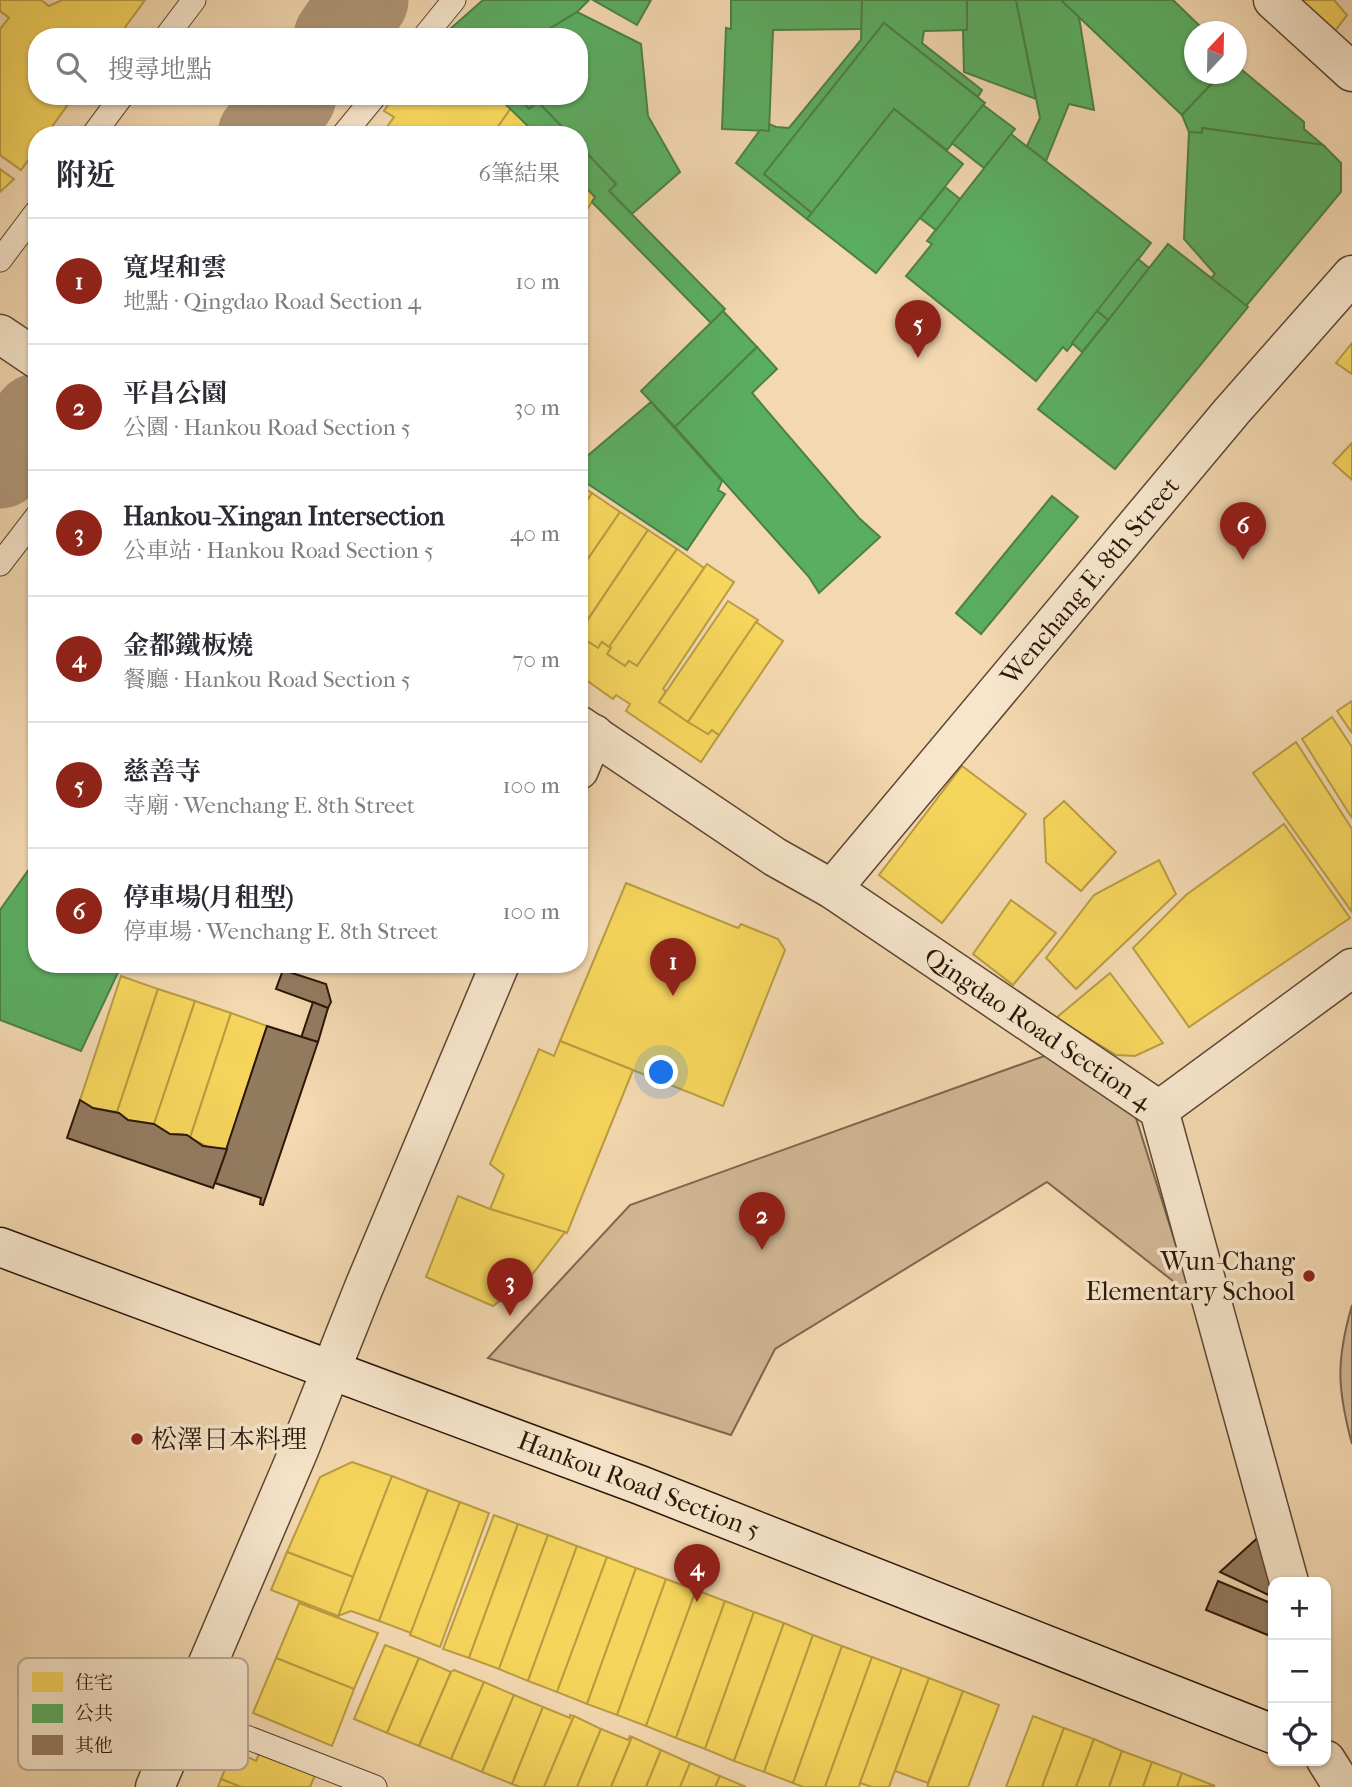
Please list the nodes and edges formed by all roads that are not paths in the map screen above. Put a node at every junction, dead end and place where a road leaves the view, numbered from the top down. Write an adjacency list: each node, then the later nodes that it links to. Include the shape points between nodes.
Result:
1 (194, 0): 4 (lane)
2 (454, 0): 5 (lane)
3 (1273, 0): 6 (street)
4 (173, 28)
5 (431, 28)
6 (1352, 72)
7 (115, 105): 9 (lane)
8 (368, 105): 10 (lane)
9 (100, 126)
10 (350, 126)
11 (28, 223): 12 (lane)
12 (0, 260)
13 (1352, 275): 19 (street, Wenchang E. 8th Street, via 1232,411)
14 (0, 334): 15 (street)
15 (28, 353)
16 (28, 528): 17 (lane)
17 (0, 564)
18 (588, 731): 19 (street, Qingdao Road Section 4, via 775,857)
19 (832, 889): 22 (street, Qingdao Road Section 4)
20 (1352, 968): 22 (street)
21 (496, 973): 24 (street)
22 (1159, 1110): 25 (street, Qingdao Road Section 4)
23 (0, 1247): 24 (street, Hankou Road Section 5)
24 (331, 1371): 26 (street); 27 (street, Hankou Road Section 5, via 640,1485)
25 (1288, 1577)
26 (211, 1658)
27 (1268, 1732)
28 (248, 1738): 35 (lane)
29 (1331, 1759): 30 (street)
30 (1352, 1761)
31 (1323, 1766): 36 (street)
32 (1330, 1766): 37 (street)
33 (162, 1770): 34 (street)
34 (155, 1787)
35 (375, 1787)
36 (1317, 1787)
37 (1343, 1787)

